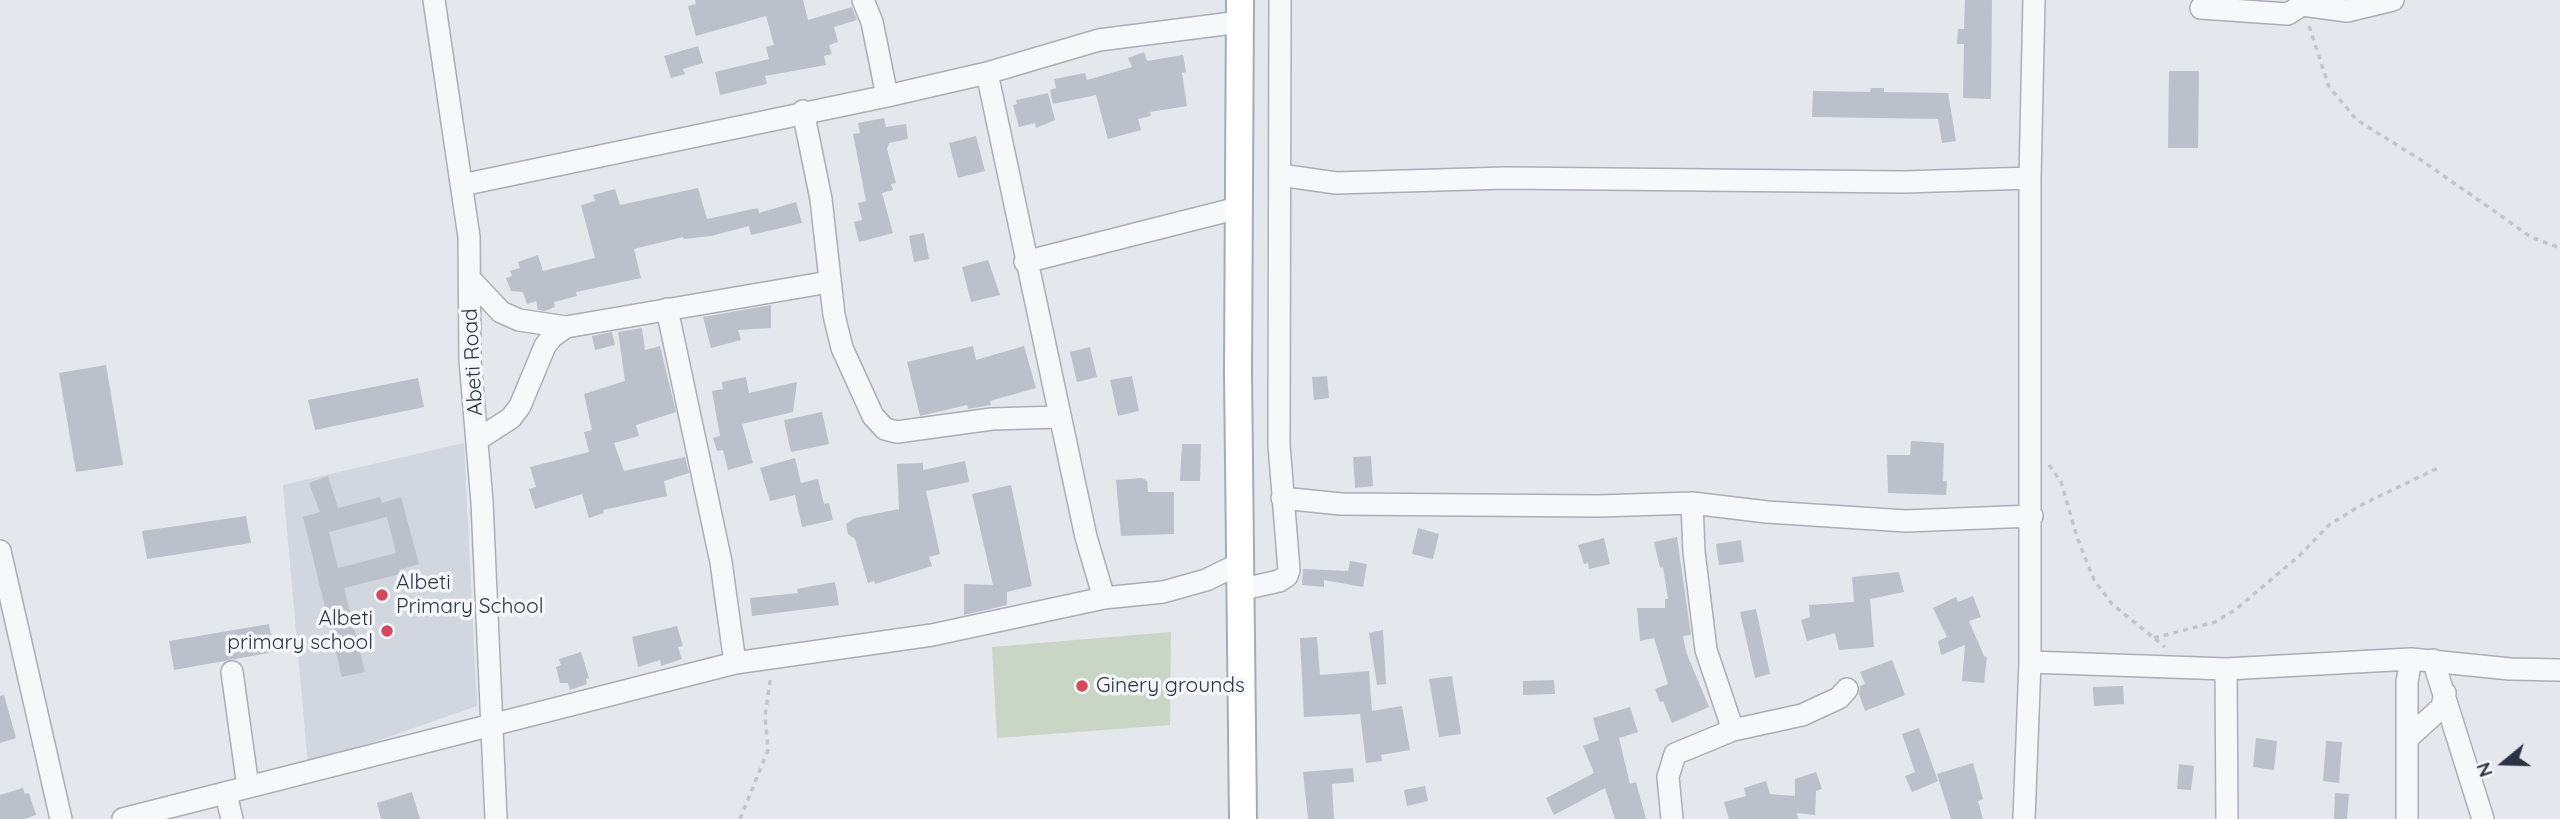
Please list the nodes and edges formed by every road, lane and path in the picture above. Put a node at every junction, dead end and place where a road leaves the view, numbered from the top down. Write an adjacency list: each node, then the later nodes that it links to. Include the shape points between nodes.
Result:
1 (437, 0): 14 (street, Abeti Road)
2 (863, 0): 10 (street, via 875,32)
3 (1280, 0): 12 (street)
4 (2034, 0): 13 (street)
5 (2393, 0): 6 (street, via 2347,11)
6 (2302, 5): 7 (street, via 2288,14); 16 (path, via 2329,88 2357,120 2531,237)
7 (2202, 8)
8 (1240, 11): 9 (street, via 1099,40); 15 (main road)
9 (987, 73): 10 (street); 17 (street)
10 (887, 96): 11 (street)
11 (803, 111): 14 (street); 19 (street, via 821,199)
12 (1280, 175): 13 (street, via 1336,183 1506,178 1904,182); 26 (street)
13 (2030, 178): 24 (street)
14 (462, 185): 18 (street, Abeti Road)
15 (1238, 208): 17 (street); 30 (main road)
16 (2560, 248)
17 (1025, 262): 22 (street)
18 (470, 279): 21 (street, via 502,312 519,320); 23 (street, Abeti Road, via 470,360)
19 (829, 282): 20 (street); 22 (street, via 842,348 873,416 885,429 897,432 992,419)
20 (667, 309): 21 (street); 39 (street, via 721,562)
21 (566, 327): 23 (street, via 545,346 520,406)
22 (1059, 417): 32 (street)
23 (477, 440): 46 (street, Abeti Road)
24 (2032, 455): 28 (street); 34 (path, via 2050,466 2061,482 2094,580 2112,604)
25 (2438, 468): 34 (path, via 2363,503 2329,525 2299,556 2215,622)
26 (1282, 498): 27 (street, via 1341,504); 31 (street, via 1287,576)
27 (1692, 503): 28 (street, via 1906,520); 47 (street, via 1706,650)
28 (2032, 516): 38 (street)
29 (0, 551): 33 (street)
30 (1239, 564): 31 (main road); 32 (street, via 1206,580 1163,592)
31 (1240, 590): 56 (main road)
32 (1104, 598): 35 (street, via 932,635)
33 (7, 627): 51 (street)
34 (2154, 638): 40 (path)
35 (775, 656): 39 (street); 55 (path, via 765,716 765,761)
36 (2411, 659): 37 (street); 41 (street); 48 (street)
37 (2433, 660): 42 (street); 45 (street)
38 (2030, 662): 40 (street); 58 (street)
39 (735, 663): 46 (street)
40 (2193, 668): 41 (street)
41 (2226, 669): 59 (street)
42 (2560, 670)
43 (232, 672): 49 (street)
44 (1847, 689): 47 (street, via 1839,698 1802,715)
45 (2445, 693): 48 (street, via 2442,706); 61 (street)
46 (490, 726): 49 (street); 54 (street, Abeti Road)
47 (1733, 730): 57 (street, via 1675,754 1668,777)
48 (2407, 739): 60 (street)
49 (248, 787): 50 (street)
50 (226, 794): 52 (street); 53 (street)
51 (61, 819)
52 (123, 819)
53 (232, 819)
54 (496, 819)
55 (740, 819)
56 (1242, 819)
57 (1672, 819)
58 (2024, 819)
59 (2227, 819)
60 (2407, 819)
61 (2483, 819)

